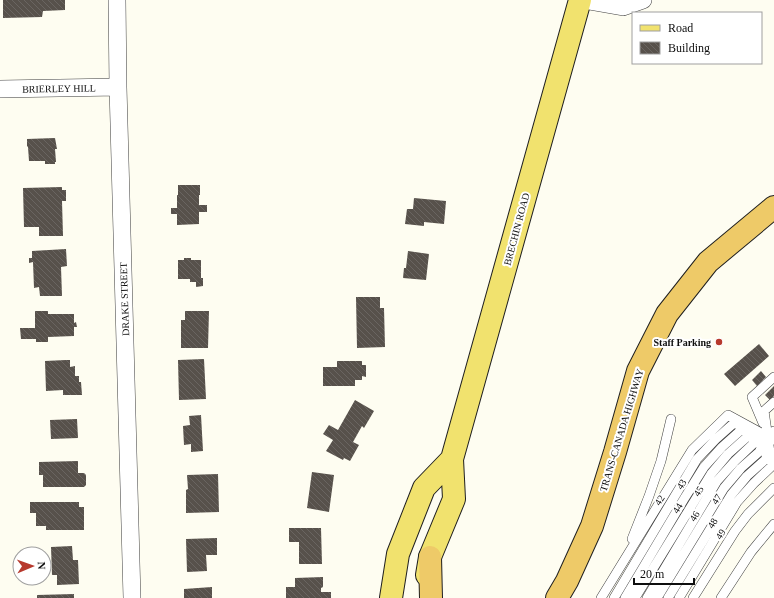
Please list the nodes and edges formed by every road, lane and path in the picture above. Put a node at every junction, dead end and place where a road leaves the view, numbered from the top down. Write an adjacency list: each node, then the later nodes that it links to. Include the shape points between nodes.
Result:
1 (117, 0): 5 (street, DRAKE STREET)
2 (580, 0): 15 (main road, BRECHIN ROAD)
3 (583, 0): 4 (street, via 623,7)
4 (643, 0)
5 (118, 87): 6 (street, BRIERLEY HILL); 20 (street, DRAKE STREET)
6 (0, 89)
7 (774, 207): 24 (highway, TRANS-CANADA HIGHWAY, via 708,262 667,314 638,371 592,526 568,581)
8 (774, 377): 11 (lane, via 752,396)
9 (774, 402): 11 (lane, via 764,411)
10 (671, 419): 19 (lane, via 656,475)
11 (773, 436): 12 (lane); 13 (lane); 14 (lane); 19 (lane, via 728,415 692,450); 26 (lane, 42, via 734,422 716,439 697,459); 27 (lane, 43, via 740,430 722,446 704,467); 32 (lane, 48, via 772,466 737,502)
12 (750, 441): 28 (lane, 44, via 728,454 711,474); 29 (lane, 45, via 717,481)
13 (774, 452)
14 (763, 455): 30 (lane, 46, via 741,468 724,488); 31 (lane, 47, via 731,495)
15 (452, 459): 18 (main road, BRECHIN ROAD, via 454,499); 21 (main road, BRECHIN ROAD, via 424,488 398,554)
16 (774, 488): 33 (lane, 49, via 735,531)
17 (774, 524): 34 (lane, via 751,552)
18 (430, 557): 22 (main road, BRECHIN ROAD); 23 (highway)
19 (623, 563): 25 (lane)
20 (132, 598)
21 (391, 598)
22 (422, 598)
23 (431, 598)
24 (557, 598)
25 (601, 598)
26 (614, 598)
27 (625, 598)
28 (635, 598)
29 (646, 598)
30 (657, 598)
31 (668, 598)
32 (679, 598)
33 (693, 598)
34 (722, 598)

